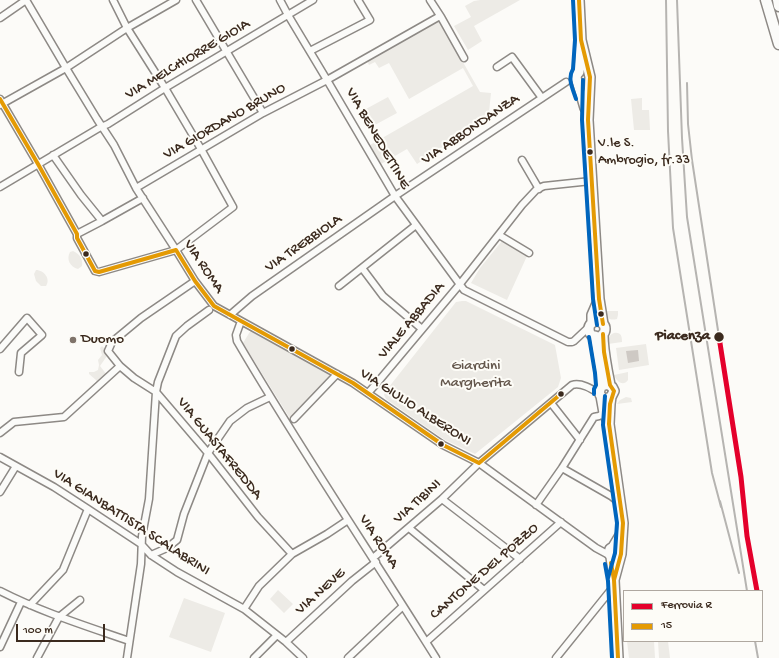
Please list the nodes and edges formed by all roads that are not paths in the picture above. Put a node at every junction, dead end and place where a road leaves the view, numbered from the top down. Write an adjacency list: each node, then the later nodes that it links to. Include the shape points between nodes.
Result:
1 (26, 0): 15 (street); 23 (street, VIA ROMA)
2 (113, 0): 16 (street)
3 (176, 0): 16 (street)
4 (196, 0): 19 (street)
5 (280, 0): 13 (street, VIA BENEDETTINE)
6 (313, 0): 13 (street, VIA MELCHIORRE GIOIA)
7 (358, 0): 20 (street, via 370,20)
8 (430, 0): 14 (street)
9 (579, 0): 17 (main road)
10 (766, 0): 18 (main road)
11 (778, 0): 12 (main road)
12 (779, 6)
13 (288, 15): 19 (street, VIA MELCHIORRE GIOIA); 20 (street, VIA BENEDETTINE)
14 (440, 16): 21 (street); 26 (street, VIA GIORDANO BRUNO)
15 (0, 18)
16 (128, 28): 23 (street); 27 (street)
17 (581, 40): 24 (main road); 25 (main road)
18 (779, 44)
19 (226, 51): 27 (street, VIA MELCHIORRE GIOIA); 30 (street)
20 (310, 51): 26 (street, VIA BENEDETTINE)
21 (464, 58)
22 (497, 67): 28 (street, VIA ABBONDANZA, via 512,57)
23 (66, 68): 29 (street); 32 (street, VIA ROMA)
24 (578, 78): 25 (main road, via 584,85); 28 (street, VIA ABBONDANZA, via 566,82); 31 (main road)
25 (589, 78): 31 (main road)
26 (327, 80): 30 (street, VIA GIORDANO BRUNO); 41 (street, VIA BENEDETTINE)
27 (165, 88): 32 (street, VIA MELCHIORRE GIOIA); 33 (street)
28 (542, 98): 41 (street, VIA ABBONDANZA)
29 (1, 103): 36 (street)
30 (263, 113): 33 (street, VIA GIORDANO BRUNO)
31 (588, 120): 37 (main road)
32 (102, 126): 34 (street, VIA MELCHIORRE GIOIA); 39 (street, VIA ROMA)
33 (201, 149): 39 (street, VIA GIORDANO BRUNO); 47 (street, via 233,207)
34 (53, 155): 36 (street, VIA MELCHIORRE GIOIA); 43 (street)
35 (522, 160): 40 (street)
36 (38, 164): 38 (street, VIA MELCHIORRE GIOIA); 45 (street)
37 (591, 181): 40 (street, via 544,186); 53 (main road)
38 (0, 188)
39 (136, 188): 42 (street, VIA ROMA)
40 (539, 189): 46 (street, VIALE ABBADIA)
41 (395, 196): 44 (street, VIA BENEDETTINE); 55 (street, VIA TREBBIOLA, via 252,296)
42 (143, 198): 43 (street); 47 (street, VIA ROMA)
43 (102, 221): 45 (street)
44 (416, 225): 49 (street); 51 (street, VIA BENEDETTINE)
45 (77, 234): 47 (street, via 95,271 99,272)
46 (499, 235): 48 (street); 51 (street, VIALE ABBADIA)
47 (176, 250): 50 (street, VIA ROMA)
48 (528, 253)
49 (362, 268): 52 (street); 58 (street, via 383,296)
50 (194, 282): 55 (street, VIA ROMA, via 214,306); 61 (street, VIA GUASTAFREDDA, via 141,318 112,342 108,351)
51 (460, 284): 57 (street, VIA BENEDETTINE, via 464,290 568,342 574,341); 58 (street, VIALE ABBADIA)
52 (339, 286)
53 (599, 299): 57 (main road); 59 (main road)
54 (209, 310): 65 (street, via 176,336)
55 (230, 315): 56 (street, VIA ROMA)
56 (241, 321): 63 (street, VIA GIULIO ALBERONI); 67 (street, VIA ROMA, via 236,335 237,341)
57 (591, 325): 59 (main road, via 599,321); 59 (main road, via 590,332)
58 (422, 329): 66 (street, VIALE ABBADIA)
59 (603, 329): 64 (main road)
60 (0, 350): 62 (street, via 28,318 42,335 21,353)
61 (120, 366): 65 (street, VIA GUASTAFREDDA); 72 (street, via 64,417 14,422)
62 (19, 372)
63 (337, 374): 66 (street, VIA GIULIO ALBERONI); 70 (street, VIA GIULIO ALBERONI)
64 (603, 391): 68 (street, VIA TIBINI, via 575,384); 69 (main road); 71 (main road, via 607,399 611,397)
65 (156, 392): 74 (street, VIA GUASTAFREDDA); 87 (street, via 149,499)
66 (368, 393): 76 (street, VIA GIULIO ALBERONI, via 443,445)
67 (270, 397): 74 (street, via 247,408 230,421); 84 (street, VIA ROMA)
68 (551, 403): 73 (street); 76 (street, VIA TIBINI)
69 (604, 413): 71 (main road); 73 (street, via 594,418)
70 (294, 418)
71 (609, 424): 81 (main road)
72 (0, 433)
73 (580, 440): 78 (street)
74 (208, 453): 89 (street, VIA GUASTAFREDDA, via 258,517); 90 (street, via 184,514 177,540)
75 (0, 457): 77 (street, VIA GIANBATTISTA SCALABRINI)
76 (479, 463): 80 (street, VIA TIBINI); 82 (street, VIA GIULIO ALBERONI)
77 (16, 466): 79 (street); 83 (street, VIA GIANBATTISTA SCALABRINI)
78 (562, 468): 81 (street); 82 (street)
79 (0, 492)
80 (442, 499): 86 (street, VIA TIBINI); 92 (street)
81 (621, 504): 88 (main road, via 623,529)
82 (536, 505): 85 (street, VIA GIULIO ALBERONI)
83 (88, 509): 87 (street, VIA GIANBATTISTA SCALABRINI); 98 (street, via 63,570)
84 (348, 520): 89 (street); 91 (street, VIA ROMA)
85 (561, 522): 88 (street, VIA GIULIO ALBERONI, via 596,548); 92 (street, CANTONE DEL POZZO)
86 (409, 528): 91 (street, VIA TIBINI); 94 (street)
87 (141, 544): 90 (street, VIA GIANBATTISTA SCALABRINI); 103 (street, via 141,564)
88 (614, 553): 93 (main road)
89 (292, 554): 100 (street, via 259,586)
90 (151, 555): 100 (street, VIA GIANBATTISTA SCALABRINI)
91 (374, 560): 99 (street, VIA ROMA); 104 (street, VIA NEVE)
92 (520, 560): 94 (street, CANTONE DEL POZZO)
93 (614, 583): 113 (street); 114 (main road)
94 (484, 590): 105 (street, CANTONE DEL POZZO)
95 (0, 591): 97 (street)
96 (80, 600): 101 (street)
97 (21, 602): 98 (street); 106 (street)
98 (30, 605): 101 (street)
99 (403, 606): 105 (street, VIA ROMA); 111 (street)
100 (244, 609): 102 (street, VIA GIANBATTISTA SCALABRINI)
101 (59, 617): 103 (street); 107 (street)
102 (277, 635): 104 (street, VIA GIANBATTISTA SCALABRINI); 109 (street)
103 (130, 641): 108 (street)
104 (286, 642): 110 (street, VIA GIANBATTISTA SCALABRINI)
105 (426, 642): 112 (street, VIA ROMA)
106 (0, 647)
107 (37, 658)
108 (127, 658)
109 (254, 658)
110 (304, 658)
111 (348, 658)
112 (436, 658)
113 (556, 658)
114 (618, 658)

